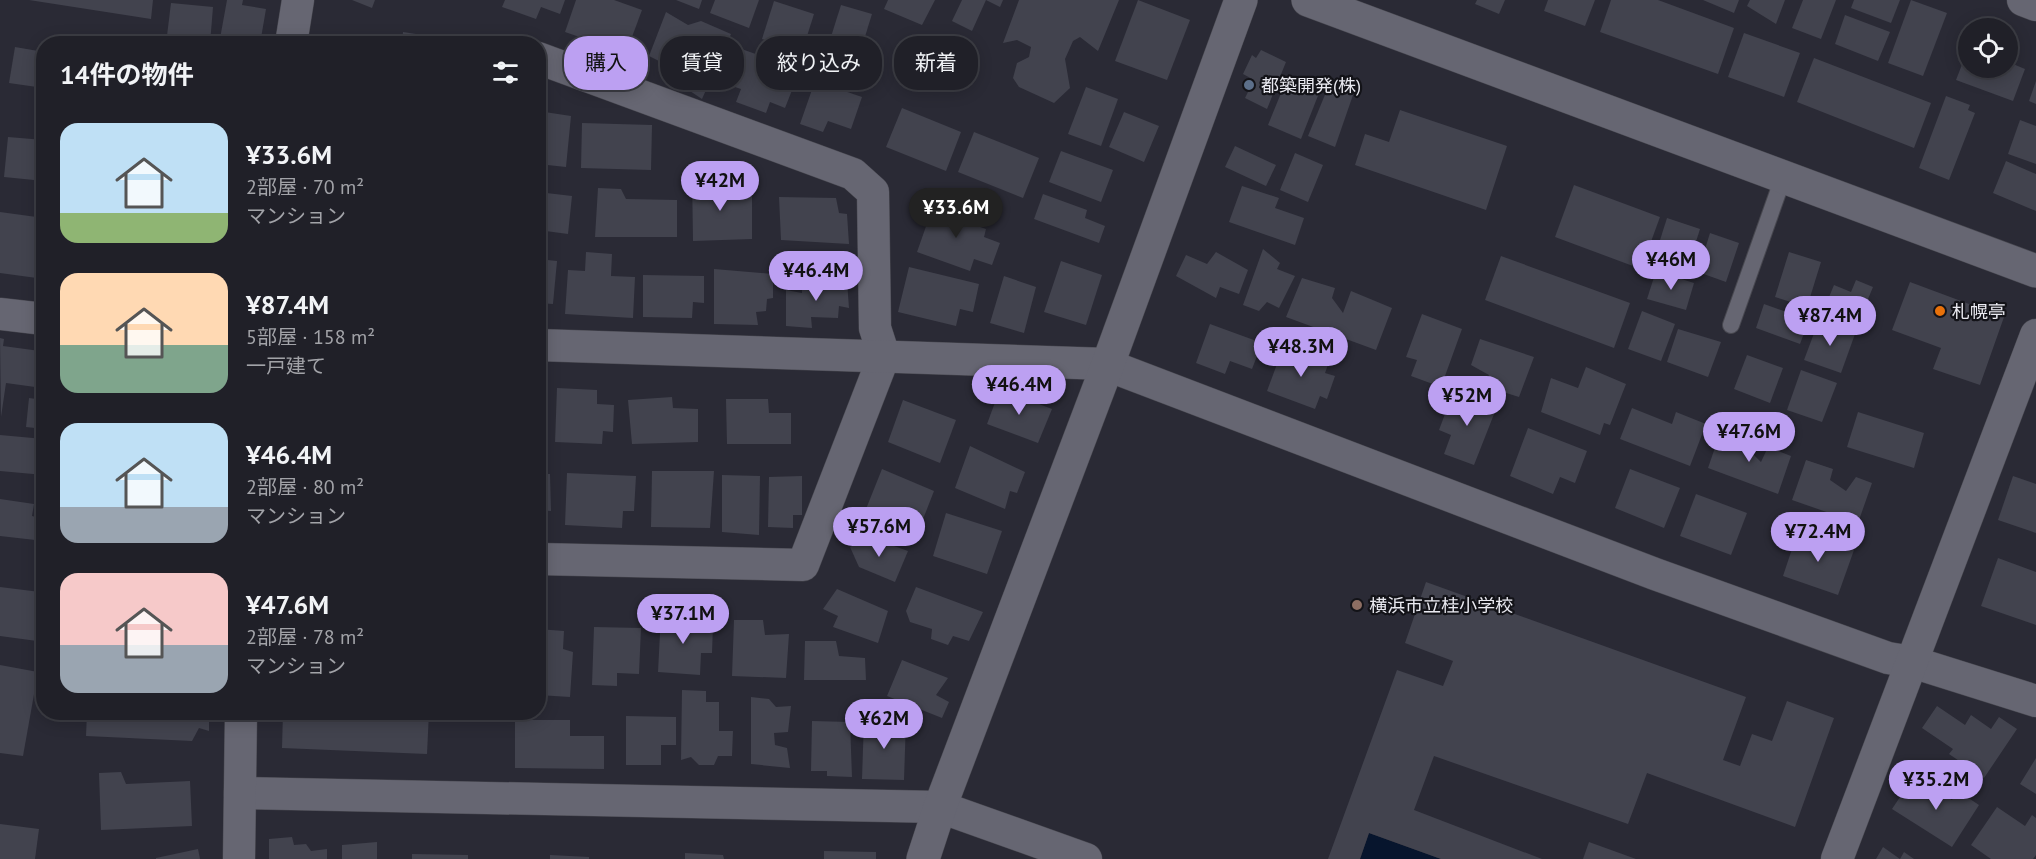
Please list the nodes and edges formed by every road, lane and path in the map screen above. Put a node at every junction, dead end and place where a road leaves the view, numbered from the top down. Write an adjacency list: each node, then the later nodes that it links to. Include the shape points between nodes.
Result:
1 (298, 0): 6 (street)
2 (1240, 0): 16 (street)
3 (1308, 0): 8 (street)
4 (2023, 0): 5 (street)
5 (2036, 5)
6 (292, 36)
7 (546, 60): 15 (street, via 853,174 873,192 875,328)
8 (1783, 178): 9 (street); 12 (lane)
9 (2036, 271)
10 (0, 314): 11 (street)
11 (36, 318)
12 (1731, 325)
13 (2036, 335): 18 (street)
14 (546, 345): 15 (street)
15 (884, 356): 16 (street); 17 (street, via 803,565)
16 (1108, 363): 18 (street, via 1654,574 1888,658); 22 (street)
17 (546, 559)
18 (1912, 662): 19 (street); 26 (street)
19 (2036, 701)
20 (242, 720): 21 (street)
21 (240, 793): 22 (street); 23 (street)
22 (940, 807): 24 (street); 25 (street)
23 (239, 859)
24 (923, 859)
25 (1086, 859)
26 (1837, 859)

